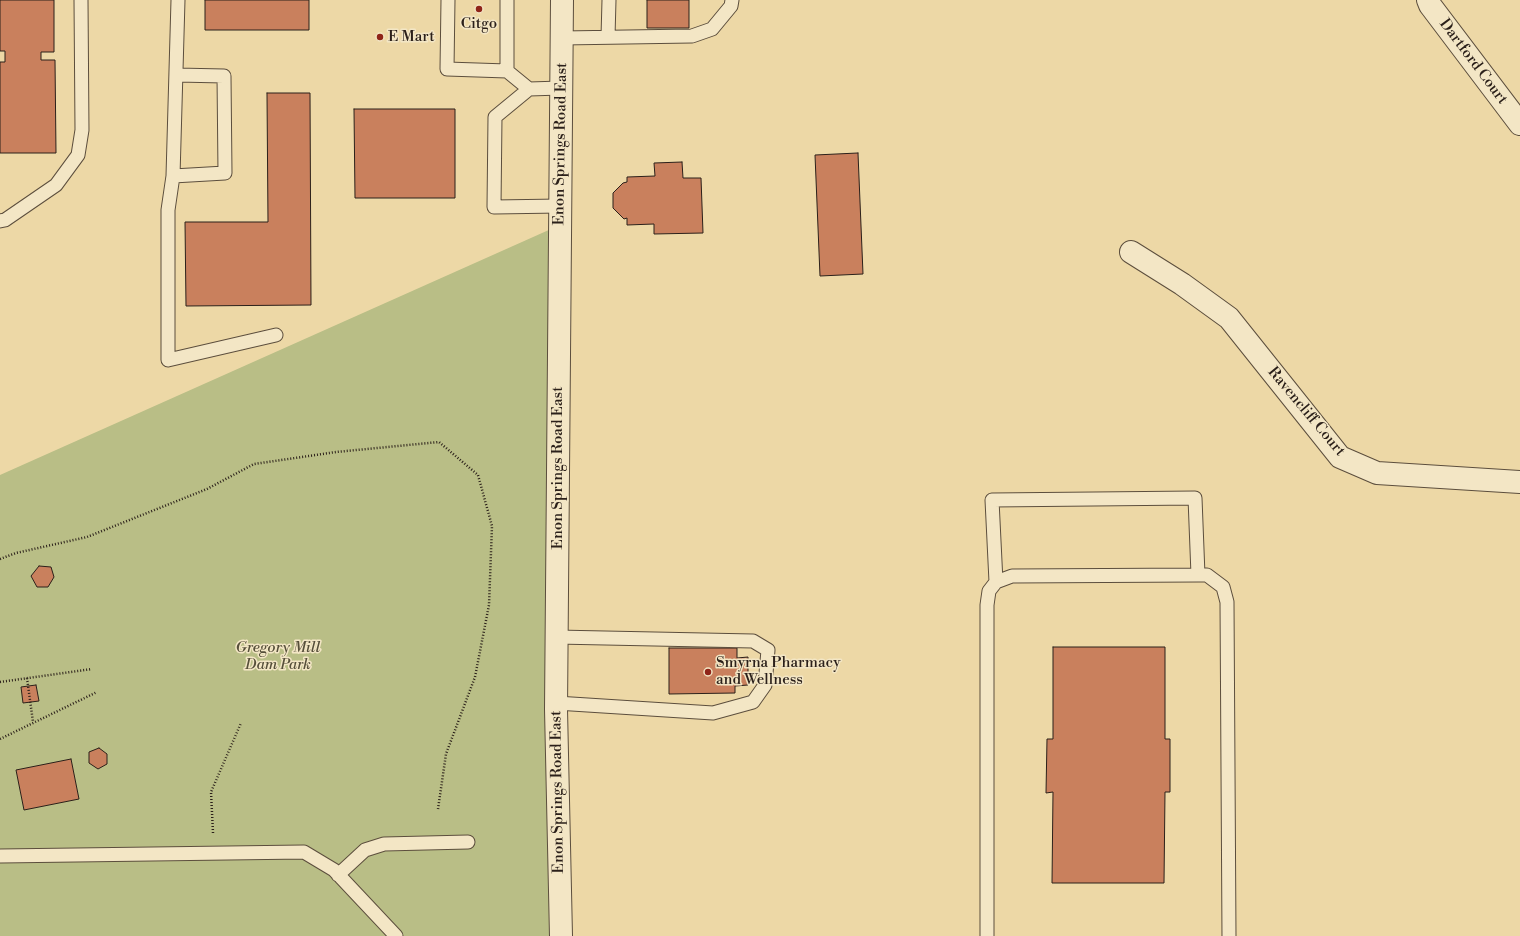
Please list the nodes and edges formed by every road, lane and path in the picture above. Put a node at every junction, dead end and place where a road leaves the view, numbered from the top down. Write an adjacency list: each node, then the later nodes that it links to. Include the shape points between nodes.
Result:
1 (81, 0): 18 (lane, via 82,130 78,155 56,184)
2 (178, 0): 12 (lane)
3 (448, 0): 11 (lane, via 447,69)
4 (507, 0): 11 (lane)
5 (562, 0): 10 (street, Enon Springs Road East)
6 (609, 0): 9 (lane)
7 (732, 0): 9 (lane, via 731,6 712,29 692,36)
8 (1428, 0): 15 (street, Dartford Court)
9 (608, 37): 10 (lane)
10 (562, 38): 13 (street, Enon Springs Road East)
11 (507, 71): 14 (lane)
12 (176, 75): 16 (lane); 16 (lane, via 224,76 225,173)
13 (561, 88): 14 (lane); 17 (street, Enon Springs Road East)
14 (529, 89): 17 (lane, via 495,117 494,207)
15 (1520, 124)
16 (173, 176): 20 (lane, via 168,210 168,360)
17 (560, 206): 25 (street, Enon Springs Road East)
18 (0, 221)
19 (1131, 252): 21 (street, Ravencliff Court, via 1229,318 1340,457 1377,473)
20 (276, 335)
21 (1520, 482)
22 (0, 559): 34 (path, via 87,537 207,489 254,464 336,452 439,442 478,475 492,526 489,605 475,677 446,754)
23 (1198, 575): 24 (lane, via 1012,576); 24 (lane, via 1195,498 992,500); 42 (lane, via 1207,575 1223,587 1227,602)
24 (996, 582): 41 (lane, via 989,590 987,605)
25 (556, 637): 30 (street, Enon Springs Road East); 30 (lane, via 753,641 768,650 765,685 753,702 713,713)
26 (92, 669): 27 (path)
27 (27, 678): 28 (path); 31 (path)
28 (0, 682)
29 (98, 692): 31 (path)
30 (556, 703): 40 (street, Enon Springs Road East)
31 (33, 722): 33 (path)
32 (241, 723): 36 (path, via 211,792)
33 (0, 739)
34 (438, 809)
35 (468, 842): 38 (lane, via 384,844 365,850)
36 (214, 854): 37 (lane); 38 (lane, via 304,852)
37 (0, 856)
38 (338, 875): 39 (lane)
39 (396, 936)
40 (561, 936)
41 (987, 936)
42 (1229, 936)

